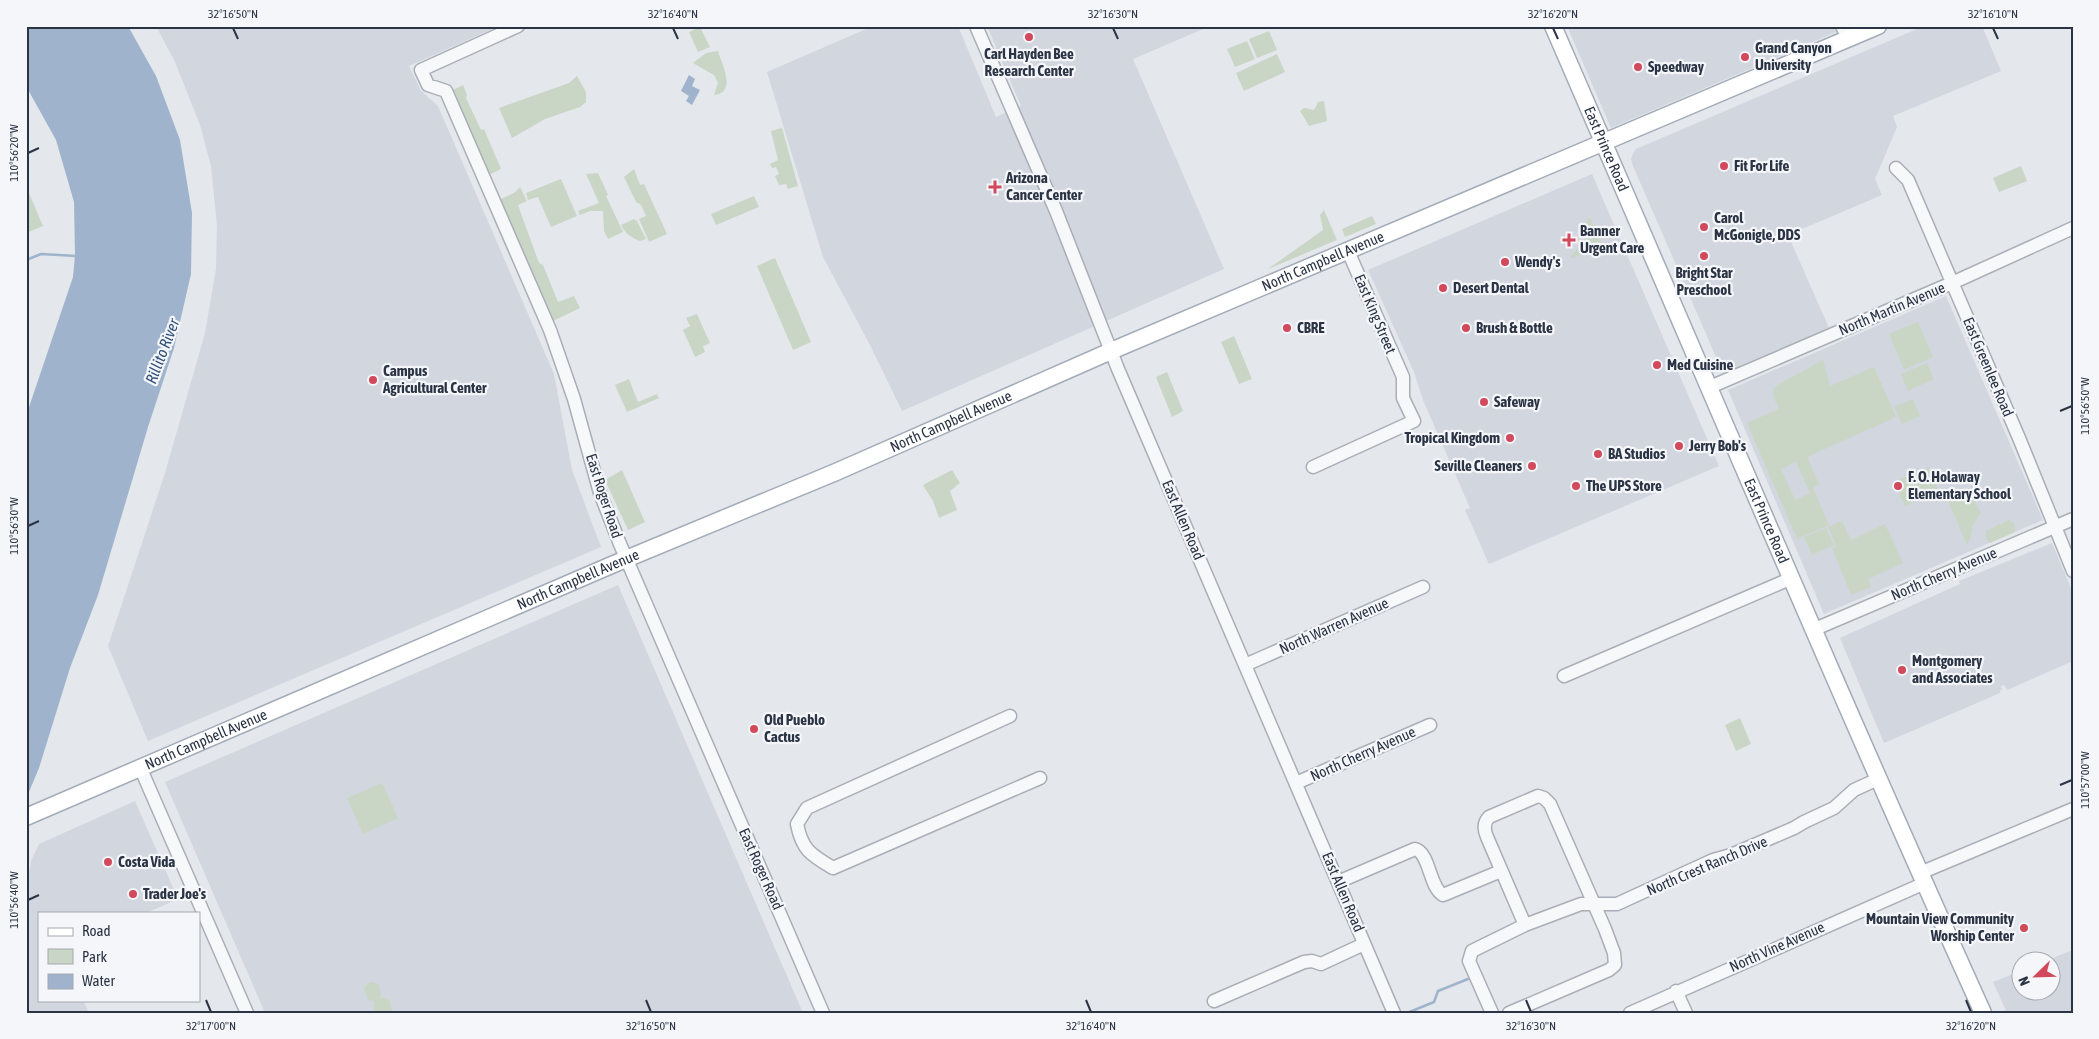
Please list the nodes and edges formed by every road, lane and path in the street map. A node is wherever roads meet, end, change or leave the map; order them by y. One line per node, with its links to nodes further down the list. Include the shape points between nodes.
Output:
1 (518, 26): 18 (street, East Roger Road, via 421,70 428,85 446,91 550,330 574,399 600,493)
2 (976, 26): 12 (street, East Allen Road, via 1056,211)
3 (1553, 26): 6 (main road, East Prince Road)
4 (1878, 26): 5 (main road, North Campbell Avenue)
5 (1845, 33): 6 (main road, North Campbell Avenue)
6 (1604, 143): 9 (main road, North Campbell Avenue); 14 (main road, East Prince Road)
7 (1896, 168): 10 (street, East Greenlee Road, via 1908,180)
8 (2073, 228): 10 (street, North Martin Avenue)
9 (1348, 251): 12 (main road, North Campbell Avenue); 15 (street, East King Street, via 1403,377 1403,398 1414,421)
10 (1952, 283): 14 (street, North Martin Avenue); 17 (street, East Greenlee Road)
11 (1086, 291): 13 (street, via 1085,306 1100,343 1099,349)
12 (1111, 350): 13 (main road, North Campbell Avenue); 23 (street, East Allen Road)
13 (1086, 362): 18 (main road, North Campbell Avenue, via 836,472)
14 (1710, 387): 20 (main road, East Prince Road)
15 (1313, 467)
16 (2073, 518): 17 (street, North Cherry Avenue)
17 (2054, 527): 19 (street, East Greenlee Road); 22 (street, North Cherry Avenue)
18 (626, 558): 27 (main road, North Campbell Avenue); 42 (street, East Roger Road)
19 (2073, 570)
20 (1792, 578): 22 (main road, East Prince Road); 24 (street)
21 (1423, 587): 23 (street, North Warren Avenue)
22 (1815, 629): 29 (main road, East Prince Road)
23 (1245, 665): 30 (street, East Allen Road)
24 (1564, 676)
25 (1010, 716): 28 (street, via 808,808 797,824 800,841 814,857 833,868)
26 (1430, 725): 30 (street, North Cherry Avenue)
27 (140, 767): 32 (main road, North Campbell Avenue); 41 (street)
28 (1040, 778)
29 (1878, 779): 34 (main road, East Prince Road); 36 (street, North Crest Ranch Drive, via 1854,790 1834,808 1794,828 1617,904)
30 (1296, 783): 35 (street, East Allen Road)
31 (2073, 809): 34 (street, North Vine Avenue)
32 (34, 814)
33 (1501, 871): 35 (street, via 1444,895 1437,889 1421,853 1414,849); 36 (street, via 1485,834 1485,821 1530,798 1544,798 1550,804); 37 (street)
34 (1922, 878): 39 (street, North Vine Avenue); 48 (main road, East Prince Road)
35 (1338, 882): 38 (street, East Allen Road)
36 (1595, 905): 37 (street, North Crest Ranch Drive, via 1581,904); 45 (street, via 1614,953 1615,964 1609,970)
37 (1525, 925): 44 (street, North Crest Ranch Drive, via 1478,947 1469,956)
38 (1364, 944): 40 (street, via 1321,964 1304,962); 43 (street, East Allen Road)
39 (1676, 991): 46 (street, North Vine Avenue); 47 (street)
40 (1214, 1002)
41 (247, 1013)
42 (824, 1013)
43 (1394, 1013)
44 (1492, 1013)
45 (1509, 1013)
46 (1630, 1013)
47 (1686, 1013)
48 (1983, 1013)

